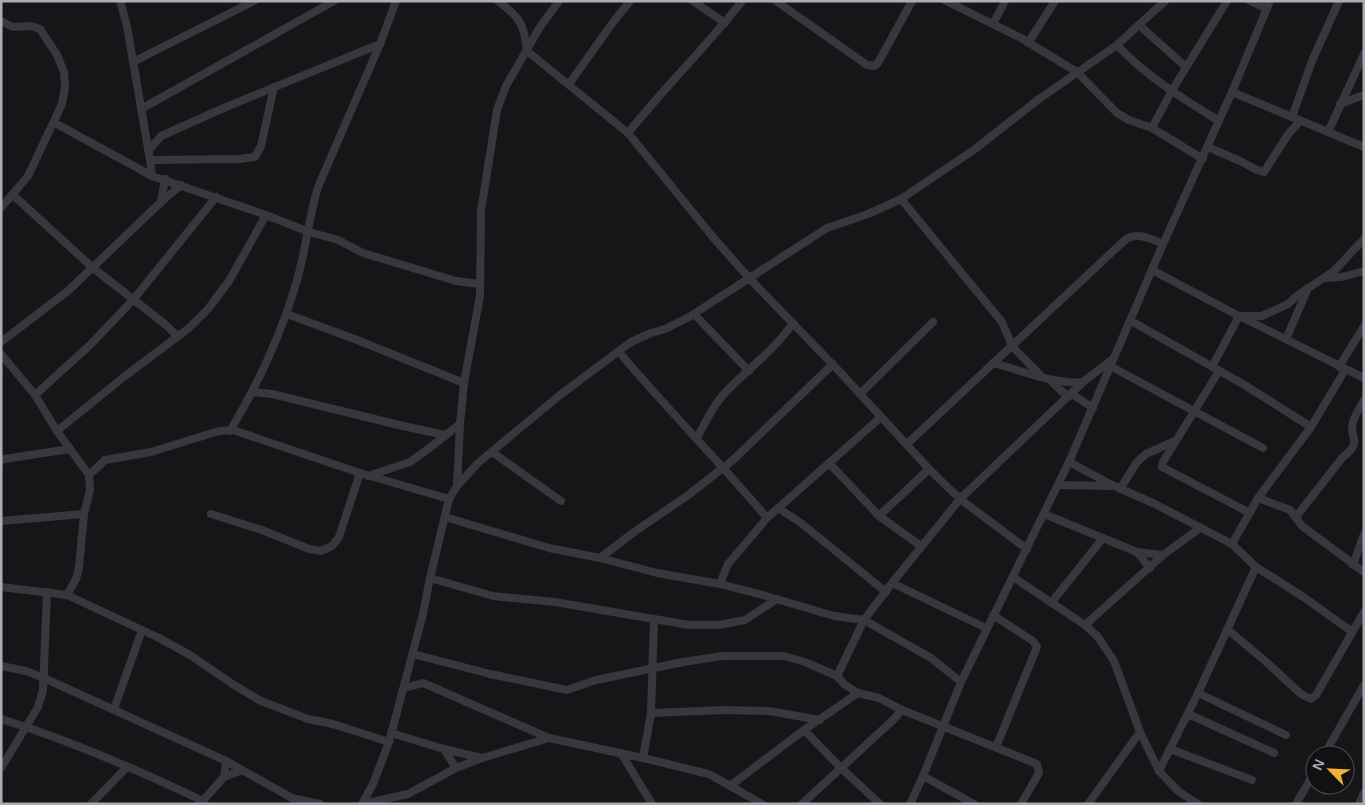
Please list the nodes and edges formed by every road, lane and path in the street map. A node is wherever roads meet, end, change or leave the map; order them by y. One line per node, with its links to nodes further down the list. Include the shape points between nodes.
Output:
1 (120, 1): 29 (street)
2 (254, 1): 29 (street)
3 (334, 1): 38 (street)
4 (396, 1): 25 (street)
5 (498, 1): 27 (street, via 513,12 524,29)
6 (559, 1): 27 (street)
7 (630, 1): 32 (street)
8 (693, 1): 21 (street)
9 (742, 1): 21 (street)
10 (776, 1): 11 (street, via 867,65 874,66)
11 (912, 1)
12 (946, 1): 22 (street)
13 (1005, 1): 22 (street)
14 (1055, 1): 24 (street)
15 (1165, 1): 23 (street)
16 (1226, 1): 30 (street)
17 (1250, 1): 19 (street)
18 (1339, 1): 39 (street)
19 (1269, 5): 35 (street)
20 (1, 21): 42 (street, via 40,29 57,55 64,72 65,87)
21 (725, 23): 46 (street)
22 (992, 24): 24 (street)
23 (1139, 25): 26 (street); 30 (street)
24 (1028, 43): 31 (street)
25 (380, 44): 33 (street); 62 (street, via 318,187)
26 (1117, 45): 31 (street); 34 (street, via 1134,64)
27 (527, 51): 32 (street); 70 (street, via 506,86 497,110 482,211)
28 (1364, 54): 37 (street)
29 (133, 62): 38 (street)
30 (1186, 68): 34 (street)
31 (1077, 72): 43 (street, via 1117,113); 58 (street, via 975,149)
32 (569, 84): 46 (street)
33 (274, 87): 47 (street); 52 (street, via 261,146 255,156)
34 (1171, 92): 40 (street); 43 (street)
35 (1232, 92): 39 (street); 40 (street)
36 (1364, 95): 37 (street)
37 (1340, 104): 45 (street)
38 (141, 109): 44 (street)
39 (1292, 118): 41 (street)
40 (1219, 121): 48 (street)
41 (1300, 121): 45 (street); 48 (street, via 1264,172)
42 (55, 123): 53 (street); 56 (street, via 28,176)
43 (1152, 128): 51 (street)
44 (145, 131): 47 (street); 50 (street)
45 (1328, 132): 49 (street)
46 (628, 133): 68 (street)
47 (160, 136): 50 (street)
48 (1208, 147): 51 (street)
49 (1364, 147)
50 (149, 150): 52 (street)
51 (1203, 159): 64 (street)
52 (150, 160): 53 (street)
53 (152, 176): 54 (street)
54 (166, 180): 55 (street); 59 (street)
55 (181, 185): 57 (street); 59 (street)
56 (13, 195): 60 (street); 65 (street)
57 (216, 197): 61 (street); 72 (street)
58 (901, 199): 68 (street, via 826,228); 83 (street, via 1002,322)
59 (161, 202): 65 (street)
60 (1, 208)
61 (266, 215): 62 (street); 80 (street, via 229,281 208,309)
62 (308, 232): 70 (street, via 338,240 363,253 456,281); 73 (street)
63 (1364, 239): 69 (street)
64 (1163, 244): 66 (street); 83 (street, via 1133,235 1126,239)
65 (93, 268): 72 (street); 82 (street)
66 (1152, 270): 75 (street); 76 (street)
67 (1364, 271): 69 (street)
68 (749, 278): 74 (street); 78 (street)
69 (1323, 278): 71 (street)
70 (480, 284): 97 (street)
71 (1308, 288): 75 (street, via 1271,313); 81 (street)
72 (133, 300): 80 (street); 100 (street)
73 (287, 314): 97 (street); 98 (street)
74 (694, 314): 84 (street, via 631,342); 92 (street)
75 (1239, 316): 81 (street); 90 (street)
76 (1131, 320): 86 (street); 90 (street)
77 (933, 322): 99 (street)
78 (793, 323): 88 (street); 92 (street, via 774,349)
79 (1364, 326): 91 (street)
80 (177, 336): 109 (street)
81 (1286, 339): 91 (street)
82 (1, 342)
83 (1012, 346): 87 (street); 93 (street)
84 (619, 352): 111 (street); 116 (street, via 560,395)
85 (1, 354): 100 (street)
86 (1114, 358): 89 (street); 96 (street)
87 (993, 363): 93 (street); 113 (street)
88 (833, 364): 99 (street); 120 (street)
89 (1110, 366): 103 (street); 104 (street)
90 (1216, 369): 104 (street); 107 (street)
91 (1342, 369): 94 (street); 107 (street)
92 (749, 371): 111 (street, via 723,395)
93 (1041, 376): 95 (street)
94 (1364, 378)
95 (1050, 380): 96 (street); 101 (street)
96 (1083, 382): 101 (street)
97 (464, 383): 106 (street)
98 (253, 392): 108 (street); 110 (street)
99 (860, 394): 105 (street)
100 (35, 395): 109 (street)
101 (1070, 396): 103 (street); 131 (street)
102 (1364, 400): 140 (street, via 1353,423 1355,444 1351,451)
103 (1093, 408): 118 (street)
104 (1195, 412): 112 (street); 114 (street)
105 (881, 417): 113 (street); 119 (street)
106 (460, 424): 110 (street); 127 (street)
107 (1311, 427): 129 (street)
108 (230, 430): 122 (street); 123 (street, via 150,452 105,460)
109 (56, 431): 115 (street)
110 (445, 435): 124 (street, via 410,462)
111 (697, 438): 120 (street)
112 (1177, 440): 128 (street, via 1146,454); 134 (street, via 1162,467)
113 (907, 444): 121 (street)
114 (1263, 448)
115 (70, 449): 117 (street); 123 (street)
116 (492, 452): 127 (street); 132 (street)
117 (1, 461)
118 (1069, 462): 125 (street); 126 (street)
119 (829, 463): 133 (street); 138 (street)
120 (724, 467): 141 (street); 151 (street)
121 (929, 469): 131 (street); 138 (street)
122 (360, 473): 124 (street); 136 (street, via 339,537 332,546 321,551)
123 (89, 475): 135 (street, via 90,490)
124 (368, 476): 130 (street)
125 (1059, 485): 126 (street); 137 (street)
126 (1112, 485): 128 (street)
127 (457, 486): 130 (street)
128 (1120, 488): 143 (street)
129 (1258, 498): 134 (street); 140 (street, via 1290,510)
130 (449, 499): 139 (street)
131 (960, 499): 147 (street); 148 (street)
132 (561, 501)
133 (778, 508): 141 (street); 162 (street)
134 (1250, 513): 146 (street)
135 (84, 514): 142 (street); 163 (street, via 79,568)
136 (211, 514)
137 (1044, 514): 145 (street); 148 (street)
138 (879, 516): 147 (street)
139 (445, 517): 151 (street, via 540,546); 157 (street)
140 (1296, 517): 152 (street, via 1302,526)
141 (767, 518): 159 (street, via 728,564)
142 (1, 521)
143 (1200, 528): 146 (street); 150 (street)
144 (1364, 534): 152 (street)
145 (1102, 538): 149 (street); 165 (street)
146 (1232, 544): 153 (street)
147 (921, 546): 158 (street)
148 (1027, 549): 156 (street)
149 (1137, 552): 150 (street); 154 (street)
150 (1164, 555): 154 (street)
151 (600, 558): 159 (street, via 657,573)
152 (1353, 564): 155 (street)
153 (1256, 567): 173 (street); 174 (street)
154 (1150, 568): 170 (street)
155 (1364, 572)
156 (1013, 577): 165 (street); 167 (street)
157 (430, 578): 168 (street, via 493,596 556,602); 175 (street)
158 (892, 583): 162 (street); 171 (street)
159 (720, 584): 164 (street)
160 (1, 587): 161 (street)
161 (47, 592): 163 (street); 180 (street)
162 (886, 592): 169 (street)
163 (67, 595): 172 (street)
164 (777, 599): 168 (street, via 745,620 720,625); 169 (street, via 834,616)
165 (1051, 603): 170 (street)
166 (1364, 612): 174 (street)
167 (993, 615): 171 (street); 204 (street, via 1037,647)
168 (654, 620): 177 (street)
169 (864, 620): 178 (street); 181 (street, via 931,658)
170 (1085, 625): 198 (street, via 1098,637 1114,661)
171 (986, 628): 181 (street)
172 (142, 630): 189 (street); 202 (street, via 190,655 261,701 308,719)
173 (1227, 630): 174 (street, via 1311,699); 187 (street)
174 (1352, 631)
175 (413, 654): 177 (street, via 465,669 567,690 596,680); 179 (street)
176 (1, 666): 180 (street)
177 (652, 669): 178 (street, via 723,656 784,656); 191 (street)
178 (837, 676): 183 (street)
179 (407, 677): 182 (street); 185 (street)
180 (44, 678): 189 (street); 195 (street, via 38,707)
181 (961, 682): 196 (street)
182 (423, 683): 185 (street); 201 (street)
183 (844, 684): 186 (street); 188 (street)
184 (1364, 685): 203 (street)
185 (404, 688): 199 (street)
186 (858, 693): 188 (street); 190 (street, via 879,698)
187 (1198, 693): 192 (street); 200 (street)
188 (844, 702): 194 (street)
189 (114, 709): 211 (street)
190 (902, 710): 196 (street); 213 (street)
191 (651, 713): 194 (street, via 769,711); 210 (street)
192 (1188, 714): 205 (street); 208 (street)
193 (1, 719): 195 (street)
194 (820, 720): 197 (street)
195 (26, 726): 212 (street); 214 (street)
196 (943, 726): 204 (street); 218 (street)
197 (804, 730): 213 (street); 221 (street)
198 (1140, 732): 217 (street); 237 (street)
199 (391, 733): 202 (street); 206 (street)
200 (1286, 735)
201 (549, 738): 207 (street); 209 (street)
202 (388, 742): 229 (street)
203 (1330, 745)
204 (996, 747): 236 (street, via 1037,764 1039,773)
205 (1170, 748): 217 (street); 220 (street)
206 (444, 749): 209 (street); 215 (street)
207 (621, 753): 210 (street); 230 (street)
208 (1274, 753)
209 (482, 758): 215 (street)
210 (643, 758): 221 (street, via 708,774)
211 (226, 761): 216 (street); 219 (street)
212 (127, 766): 225 (street); 227 (street)
213 (840, 767): 232 (street); 233 (street)
214 (1, 768)
215 (456, 768): 229 (street, via 408,794)
216 (242, 770): 219 (street); 224 (street)
217 (1160, 771): 226 (street)
218 (923, 776): 234 (street); 235 (street)
219 (224, 777): 225 (street)
220 (1252, 780)
221 (730, 786): 231 (street)
222 (1305, 788): 239 (street)
223 (1364, 793): 240 (street)
224 (288, 801): 228 (street)
225 (202, 802)
226 (1189, 802): 238 (street)
227 (92, 804)
228 (320, 804)
229 (362, 804)
230 (652, 804)
231 (762, 804)
232 (802, 804)
233 (880, 804)
234 (910, 804)
235 (974, 804)
236 (1022, 804)
237 (1088, 804)
238 (1198, 804)
239 (1296, 804)
240 (1359, 804)

